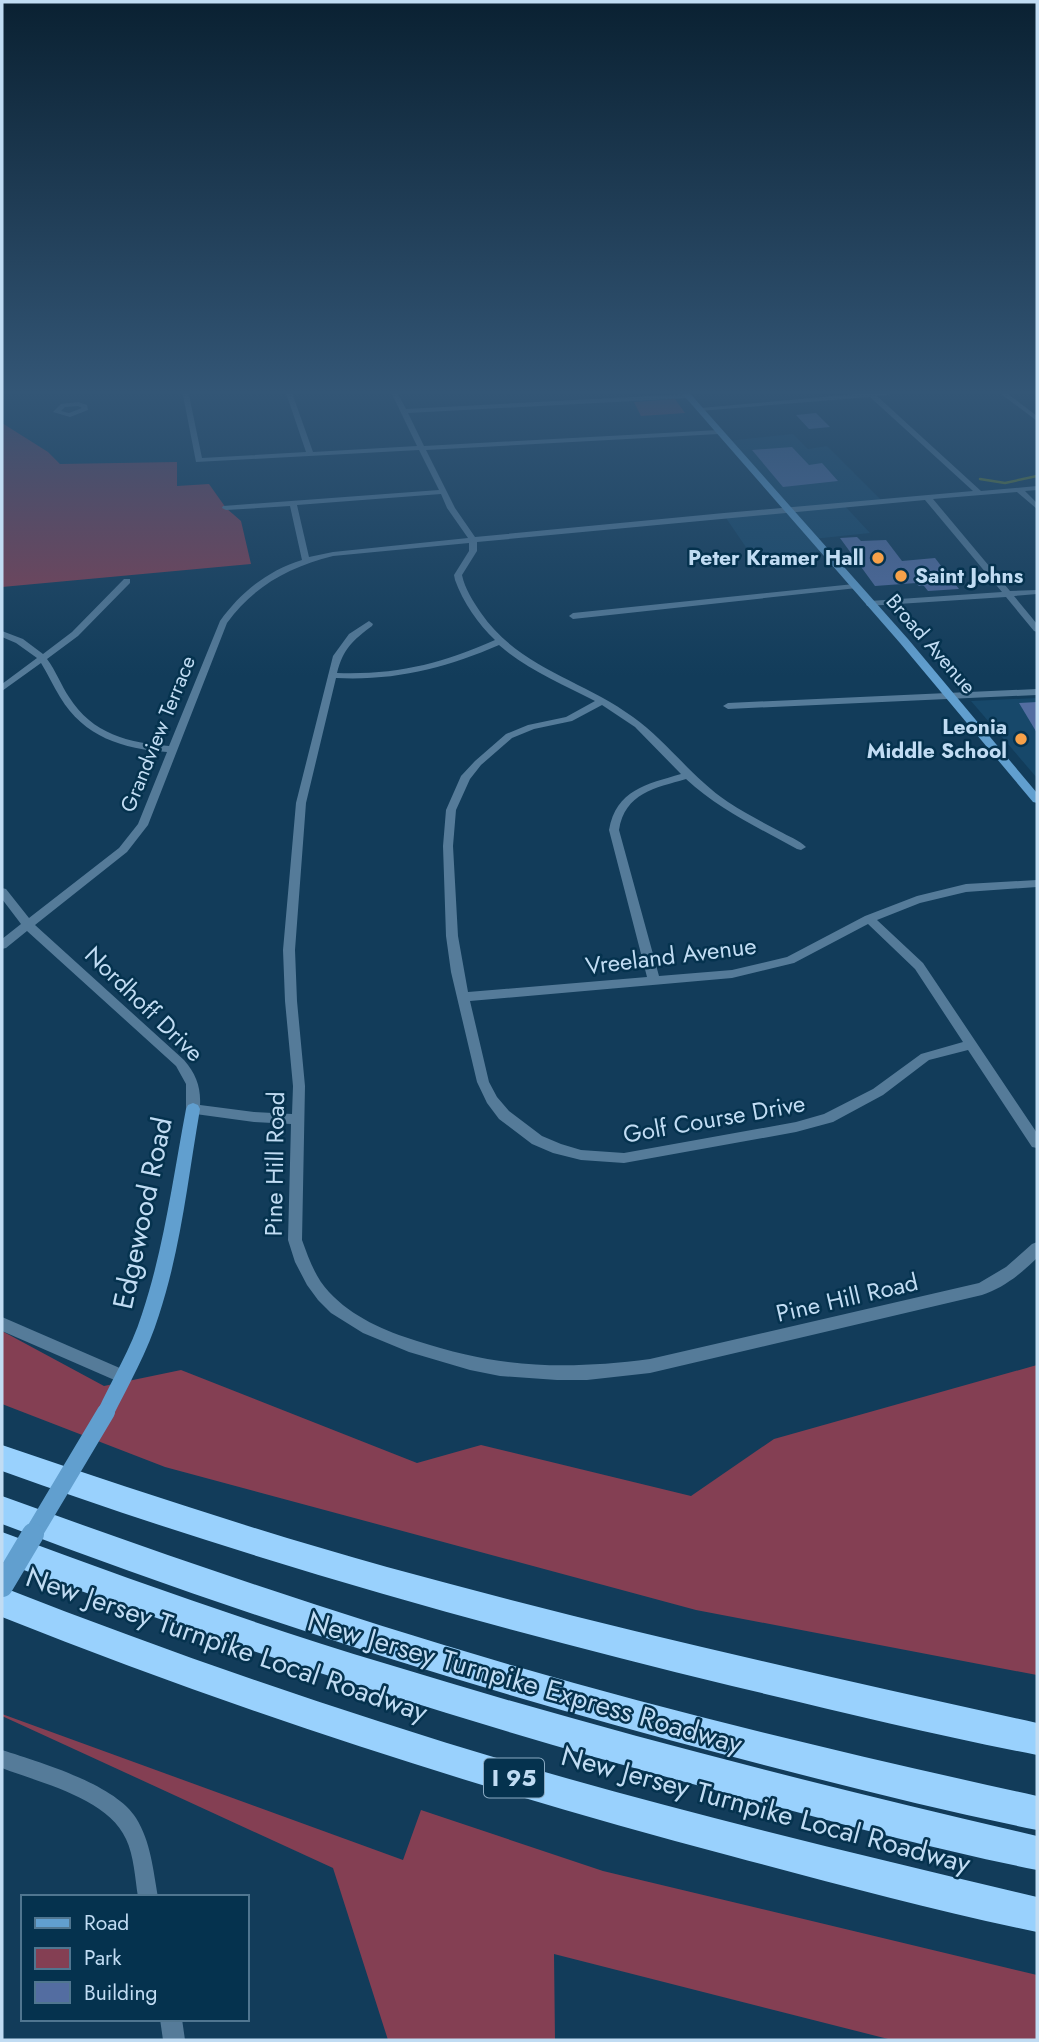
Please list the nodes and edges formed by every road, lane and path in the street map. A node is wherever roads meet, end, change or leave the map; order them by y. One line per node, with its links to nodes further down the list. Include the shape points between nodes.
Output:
1 (440, 485): 6 (street)
2 (766, 485): 12 (street, Broad Avenue)
3 (971, 485): 7 (street)
4 (1037, 488): 5 (street, Grandview Terrace)
5 (1019, 489): 7 (street, Grandview Terrace); 10 (street)
6 (443, 492): 9 (street); 13 (street)
7 (978, 492): 8 (street, Grandview Terrace)
8 (927, 497): 12 (street, Grandview Terrace); 18 (street)
9 (293, 503): 11 (street); 14 (street)
10 (1037, 507)
11 (226, 508)
12 (787, 509): 13 (street, Grandview Terrace); 16 (street, Broad Avenue)
13 (473, 540): 14 (street, Grandview Terrace); 24 (street, via 473,551 458,575 459,584)
14 (306, 560): 32 (street, Grandview Terrace, via 268,577 233,608)
15 (127, 581): 25 (street, via 86,625)
16 (854, 586): 19 (street, Broad Avenue); 20 (street)
17 (1037, 592): 18 (street)
18 (1008, 593): 19 (street); 22 (street)
19 (870, 604): 29 (street, Broad Avenue)
20 (573, 617)
21 (369, 624): 26 (street, Pine Hill Road, via 343,645)
22 (1037, 629)
23 (2, 634): 25 (street)
24 (498, 642): 26 (street, via 410,674); 30 (street, via 540,671)
25 (43, 657): 27 (street); 32 (street, via 74,710 96,731 121,742)
26 (332, 675): 45 (street, Pine Hill Road, via 301,803 289,950)
27 (2, 688)
28 (1037, 692): 29 (street)
29 (950, 695): 31 (street); 34 (street, Broad Avenue)
30 (603, 701): 33 (street, via 644,730); 42 (street, Golf Course Drive, via 569,719 509,736 478,763 457,793 448,846 452,936)
31 (728, 706)
32 (173, 749): 39 (street, Grandview Terrace, via 134,838)
33 (688, 775): 35 (street, via 722,803); 41 (street, via 630,797 614,821)
34 (1037, 800)
35 (801, 848)
36 (1037, 883): 38 (street, Vreeland Avenue, via 939,894)
37 (2, 892): 39 (street, Nordhoff Drive)
38 (869, 919): 41 (street, Vreeland Avenue, via 811,950 762,968); 43 (street, via 919,966)
39 (28, 925): 40 (street, Grandview Terrace); 44 (street, Nordhoff Drive, via 180,1063 194,1088)
40 (2, 945)
41 (654, 981): 42 (street, Vreeland Avenue)
42 (463, 997): 43 (street, Golf Course Drive, via 483,1082 504,1115 547,1144 605,1158 770,1132 828,1118 878,1092 925,1057)
43 (972, 1044): 46 (street)
44 (193, 1109): 45 (street); 49 (street, Edgewood Road, via 165,1264 150,1316)
45 (298, 1119): 47 (street, Pine Hill Road, via 295,1240 301,1262 326,1300 369,1331 445,1358 509,1372 604,1373 650,1366 949,1298 1003,1278)
46 (1037, 1143)
47 (1037, 1248)
48 (2, 1324): 49 (street)
49 (124, 1377): 53 (street, Edgewood Road, bridge)
50 (2, 1458): 55 (highway, via 204,1528 432,1596 742,1674)
51 (2, 1510): 57 (highway, New Jersey Turnpike Express Roadway, via 205,1584 465,1668 760,1748)
52 (2, 1547): 58 (highway, New Jersey Turnpike Express Roadway / I 95, via 242,1634 498,1715 777,1791)
53 (2, 1586)
54 (2, 1602): 60 (highway, New Jersey Turnpike Local Roadway / I 95, via 206,1678 491,1771 772,1850)
55 (1037, 1739)
56 (2, 1759): 59 (street, via 98,1798 122,1814 135,1839)
57 (1037, 1813)
58 (1037, 1853)
59 (148, 1895)
60 (1037, 1915)
61 (171, 2021): 62 (street)
62 (174, 2040)

